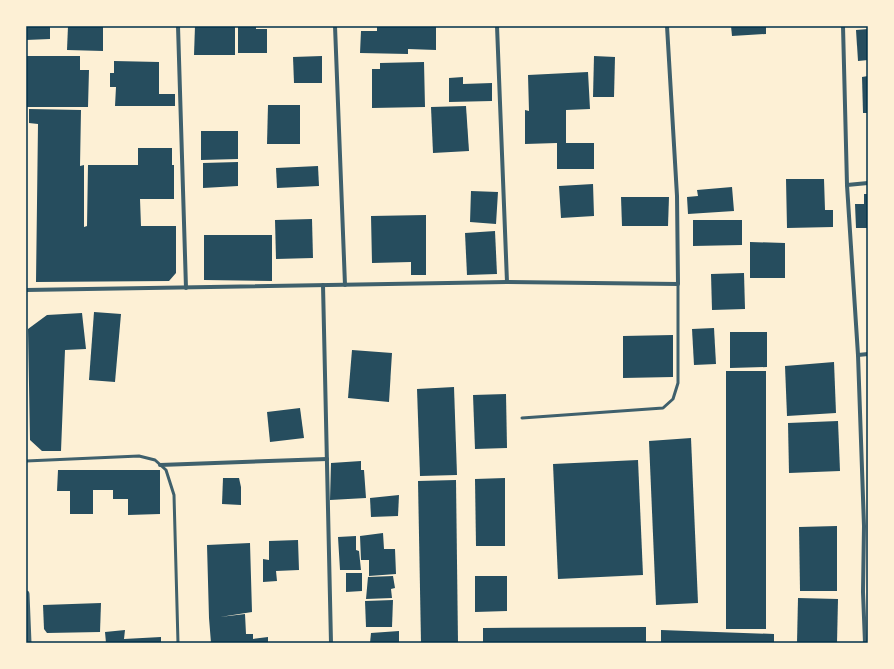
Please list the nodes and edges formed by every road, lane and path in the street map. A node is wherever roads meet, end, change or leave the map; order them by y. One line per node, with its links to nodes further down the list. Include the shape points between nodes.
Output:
1 (178, 26): 12 (street)
2 (335, 26): 9 (street)
3 (497, 26): 8 (street)
4 (666, 26): 10 (street, via 677,196)
5 (843, 26): 7 (street)
6 (868, 183): 7 (street)
7 (847, 185): 15 (street)
8 (507, 282): 9 (street); 10 (street)
9 (345, 284): 11 (street)
10 (678, 284): 16 (lane, via 678,383 673,399 663,408)
11 (324, 285): 12 (street); 17 (street)
12 (186, 288): 13 (street)
13 (26, 290)
14 (868, 354): 15 (street)
15 (858, 355): 20 (street)
16 (522, 418)
17 (327, 459): 19 (street); 24 (street)
18 (26, 461): 19 (lane, via 139,456 155,460)
19 (160, 465): 23 (lane, via 166,470 174,495)
20 (866, 526): 25 (street, via 863,592)
21 (26, 594): 22 (street)
22 (28, 643)
23 (178, 643)
24 (331, 643)
25 (865, 643)

